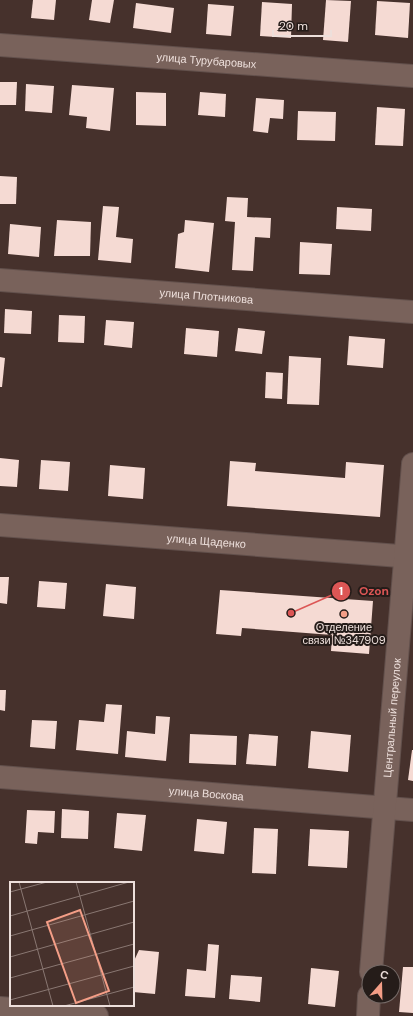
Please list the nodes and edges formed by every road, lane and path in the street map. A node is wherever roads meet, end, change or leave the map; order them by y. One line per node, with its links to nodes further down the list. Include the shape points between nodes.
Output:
1 (0, 45): 2 (street, улица Турубаровых)
2 (413, 76)
3 (0, 280): 4 (street, улица Плотникова)
4 (413, 312)
5 (413, 464): 7 (street, Центральный переулок)
6 (0, 525): 7 (street, улица Щаденко)
7 (409, 557): 9 (street, Центральный переулок)
8 (0, 777): 9 (street, улица Воскова)
9 (385, 808): 10 (street, улица Воскова); 11 (street, Центральный переулок)
10 (413, 810)
11 (372, 964)
12 (369, 1004): 15 (street)
13 (0, 1008): 14 (street)
14 (97, 1016)
15 (368, 1016)

